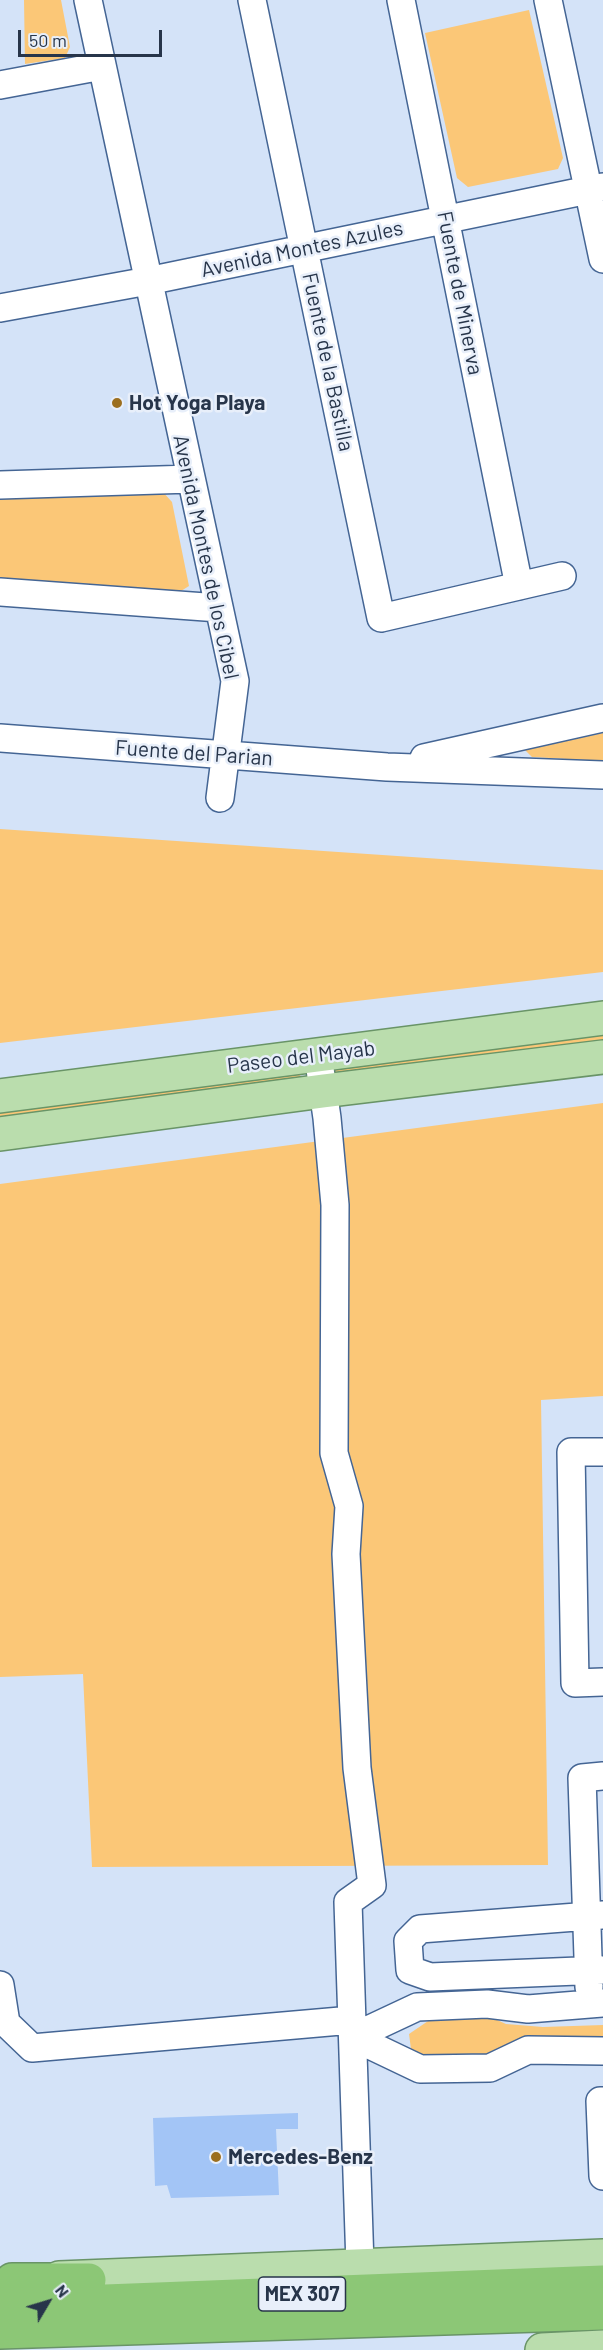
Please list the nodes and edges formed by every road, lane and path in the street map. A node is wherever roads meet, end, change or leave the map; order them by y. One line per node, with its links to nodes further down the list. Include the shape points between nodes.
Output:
1 (88, 0): 5 (street, Avenida Montes de los Cibel)
2 (252, 0): 9 (street, Fuente de la Bastilla)
3 (401, 0): 8 (street, Fuente de Minerva)
4 (548, 0): 7 (street)
5 (102, 66): 6 (street); 11 (street, Avenida Montes de los Cibel)
6 (0, 85)
7 (596, 188): 8 (street, Avenida Montes Azules); 10 (street)
8 (445, 220): 9 (street, Avenida Montes Azules); 16 (street, Fuente de Minerva)
9 (304, 249): 11 (street, Avenida Montes Azules); 16 (street, Fuente de la Bastilla, via 381,618)
10 (603, 260)
11 (148, 281): 12 (street, Avenida Montes Azules); 13 (street, Avenida Montes de los Cibel)
12 (0, 308)
13 (191, 479): 14 (street); 18 (street, Avenida Montes de los Cibel)
14 (0, 485)
15 (562, 576): 16 (street)
16 (519, 586)
17 (0, 592): 18 (street)
18 (219, 608): 21 (street, Avenida Montes de los Cibel, via 235,681)
19 (603, 718): 22 (street, Fuente del Parian)
20 (0, 738): 21 (street, Fuente del Parian)
21 (225, 755): 22 (street, Fuente del Parian); 24 (street, Avenida Montes de los Cibel)
22 (387, 766): 23 (street, Fuente del Parian)
23 (603, 775)
24 (220, 798)
25 (603, 1018): 26 (main road, Paseo del Mayab)
26 (318, 1055): 28 (street); 29 (main road, Paseo del Mayab)
27 (603, 1058): 28 (main road, Paseo del Mayab)
28 (324, 1091): 30 (main road, Paseo del Mayab); 38 (street, via 335,1205 333,1453 350,1506 346,1554 357,1768 372,1885 348,1902)
29 (0, 1096)
30 (0, 1134)
31 (603, 1452): 32 (street, via 571,1452 575,1683)
32 (603, 1682)
33 (603, 1776): 34 (street, via 582,1778)
34 (595, 1915): 35 (street); 35 (street, via 420,1929 408,1941 410,1970 430,1977)
35 (596, 1971): 37 (street)
36 (0, 1985): 38 (street, via 6,2023 32,2048)
37 (596, 2003): 38 (street, via 528,2009 487,2004 417,2007)
38 (352, 2028): 39 (street, via 420,2069 490,2068 528,2050); 43 (street)
39 (603, 2051)
40 (603, 2101): 41 (street)
41 (603, 2176)
42 (603, 2256): 43 (main road)
43 (360, 2265): 46 (main road)
44 (603, 2282): 45 (highway, MEX 307)
45 (504, 2286): 46 (highway, MEX 307); 46 (highway, via 433,2277 198,2280)
46 (4, 2288)
47 (603, 2313): 48 (highway, MEX 307)
48 (534, 2315): 49 (highway, MEX 307); 51 (highway, via 432,2331)
49 (0, 2332)
50 (603, 2347): 52 (main road)
51 (54, 2350)
52 (542, 2350)

